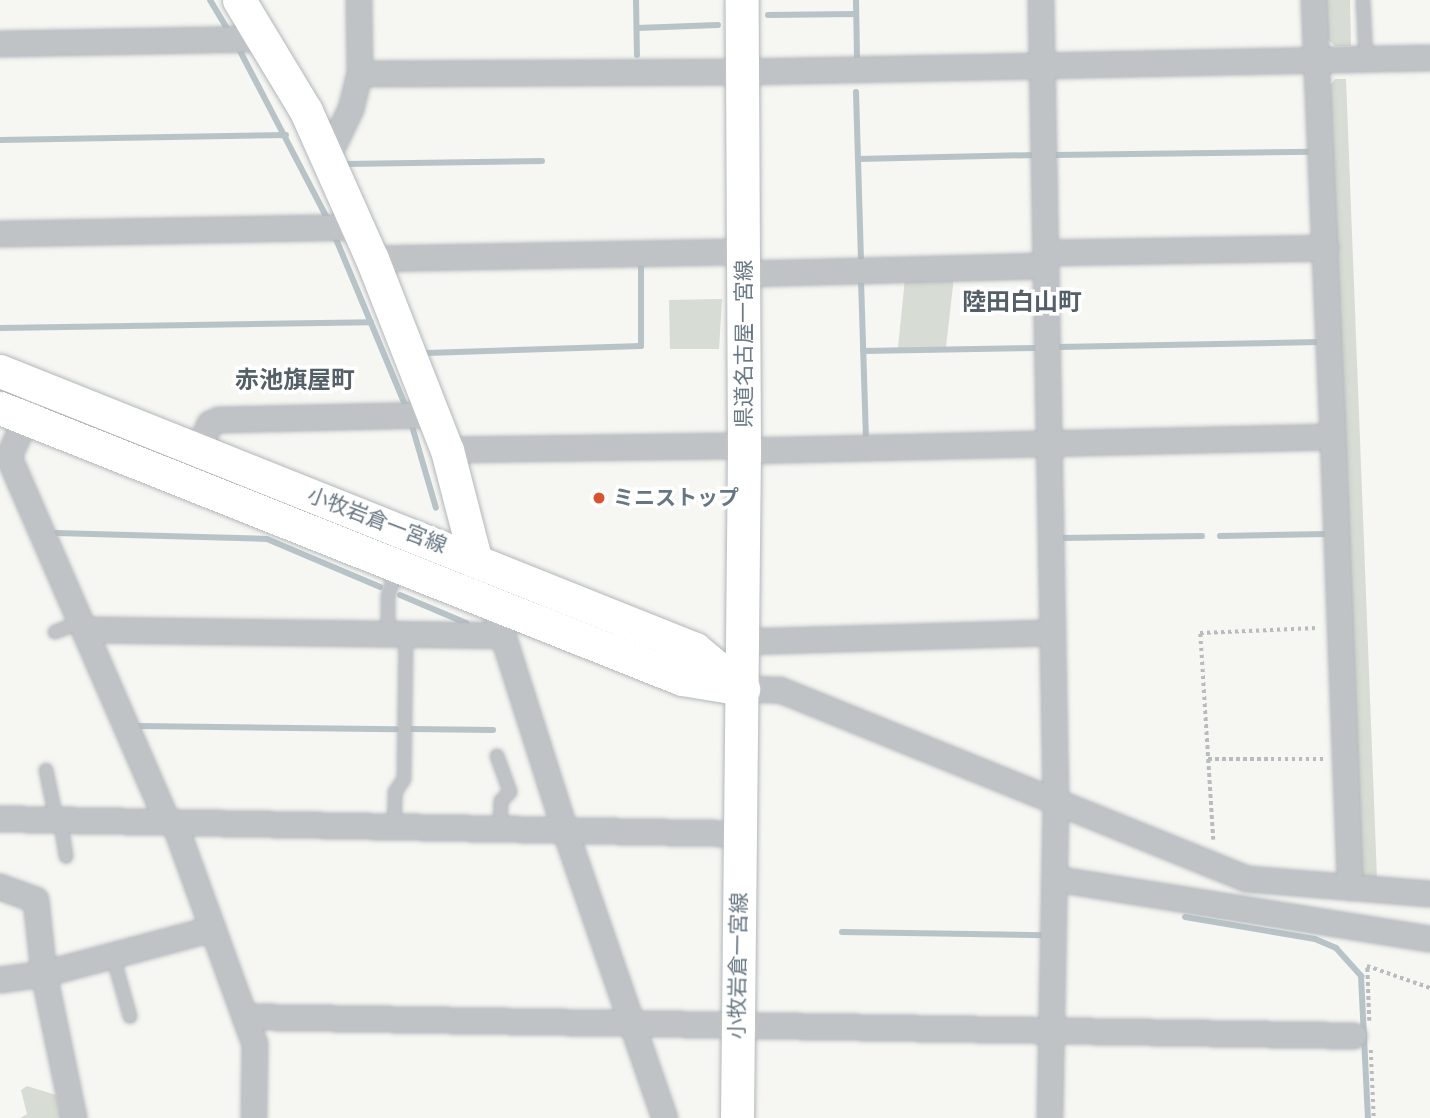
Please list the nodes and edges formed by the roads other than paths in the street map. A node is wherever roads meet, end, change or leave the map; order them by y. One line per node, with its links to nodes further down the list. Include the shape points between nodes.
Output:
1 (239, 0): 7 (main road)
2 (359, 0): 14 (street)
3 (742, 0): 13 (main road, 県道名古屋一宮線)
4 (1041, 0): 12 (street)
5 (1314, 0): 11 (street)
6 (1363, 0): 10 (lane)
7 (262, 39): 8 (street); 15 (main road)
8 (0, 44)
9 (1430, 58): 10 (street)
10 (1366, 60): 11 (street)
11 (1318, 61): 12 (street); 18 (street)
12 (1042, 66): 13 (street); 20 (street)
13 (743, 72): 14 (street); 21 (main road, 県道名古屋一宮線)
14 (360, 74): 15 (street, via 351,109)
15 (328, 157): 16 (main road)
16 (358, 227): 17 (street); 19 (main road)
17 (0, 234)
18 (1326, 248): 20 (street); 26 (street)
19 (372, 259): 21 (street); 25 (main road)
20 (1046, 259): 21 (street); 27 (street)
21 (743, 263): 28 (main road, 県道名古屋一宮線)
22 (0, 372): 23 (main road, 小牧岩倉一宮線)
23 (40, 387): 24 (street); 29 (main road, 小牧岩倉一宮線)
24 (13, 414): 31 (street); 33 (main road, 小牧岩倉一宮線)
25 (435, 415): 29 (street, via 219,420 210,424); 30 (main road)
26 (1333, 438): 27 (street); 55 (street)
27 (1050, 444): 28 (street); 38 (street)
28 (744, 448): 30 (street); 40 (main road, 県道名古屋一宮線)
29 (198, 449): 32 (main road, 小牧岩倉一宮線)
30 (447, 450): 32 (main road)
31 (5, 459): 35 (street)
32 (475, 558): 41 (main road, 小牧岩倉一宮線, via 695,649)
33 (399, 566): 34 (main road, 小牧岩倉一宮線); 37 (lane, via 388,596)
34 (493, 604): 39 (street); 41 (main road, 小牧岩倉一宮線, via 682,679)
35 (86, 626): 36 (lane); 37 (street); 47 (street)
36 (55, 632)
37 (397, 634): 39 (street); 48 (lane, via 404,779 395,792)
38 (1053, 634): 40 (street); 44 (street)
39 (503, 636): 50 (street)
40 (743, 642): 41 (main road, 県道名古屋一宮線)
41 (743, 689): 44 (street, via 780,690); 51 (main road, 小牧岩倉一宮線)
42 (497, 756): 49 (lane, via 510,792 501,801)
43 (46, 770): 45 (lane)
44 (1056, 802): 53 (street); 55 (street, via 1247,879)
45 (58, 818): 46 (street); 47 (street); 52 (lane)
46 (0, 819)
47 (171, 822): 48 (street); 57 (street)
48 (394, 828): 49 (street)
49 (500, 830): 50 (street)
50 (565, 830): 51 (street); 64 (street)
51 (740, 834): 65 (main road, 小牧岩倉一宮線)
52 (66, 858)
53 (1055, 879): 58 (street); 66 (street)
54 (0, 887): 60 (street, via 36,900)
55 (1350, 888): 56 (street)
56 (1430, 894)
57 (213, 929): 59 (street); 63 (street)
58 (1430, 939)
59 (111, 953): 60 (street); 62 (lane)
60 (44, 974): 61 (street); 68 (street)
61 (0, 980)
62 (130, 1016)
63 (246, 1017): 64 (street); 69 (street, via 255,1044)
64 (632, 1023): 65 (street); 70 (street)
65 (737, 1025): 66 (street); 71 (main road, 小牧岩倉一宮線)
66 (1052, 1031): 67 (street); 72 (street)
67 (1364, 1032)
68 (74, 1118)
69 (254, 1118)
70 (665, 1118)
71 (737, 1118)
72 (1050, 1118)

